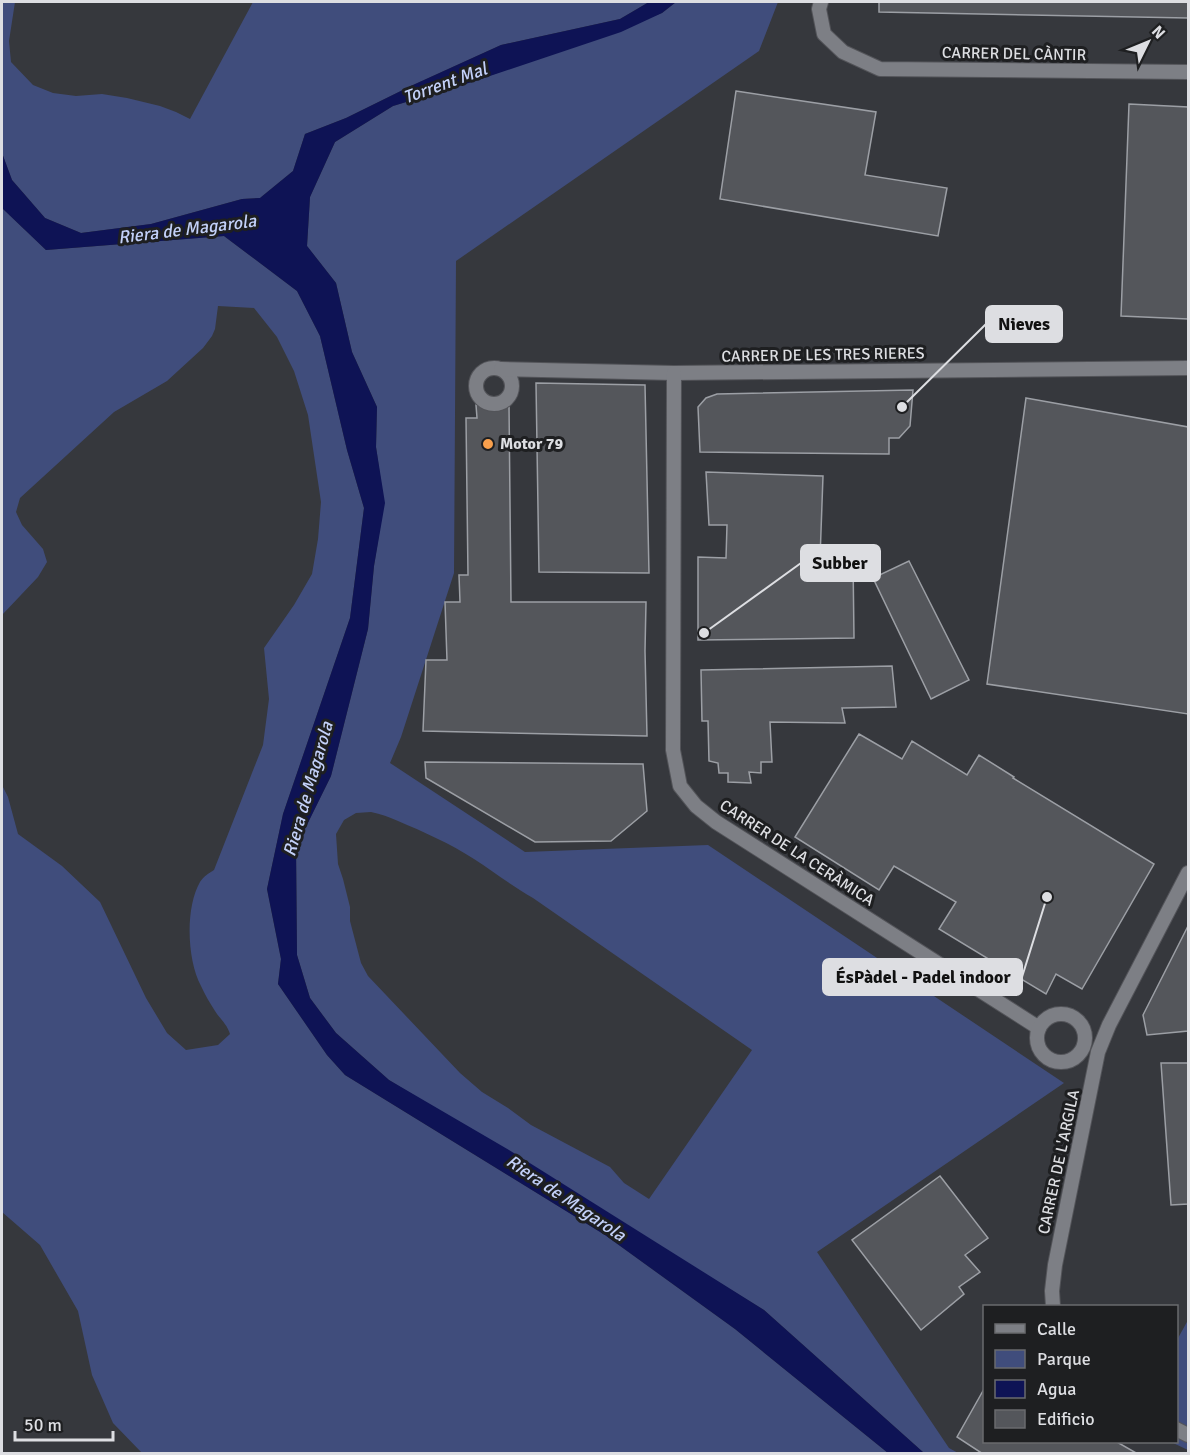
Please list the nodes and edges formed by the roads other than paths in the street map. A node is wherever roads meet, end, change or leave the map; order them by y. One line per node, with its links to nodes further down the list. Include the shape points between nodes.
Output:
1 (821, 2): 2 (street, CARRER DEL CÀNTIR, via 824,34 843,52 880,69)
2 (1188, 72)
3 (1188, 368): 6 (street, CARRER DE LES TRES RIERES)
4 (501, 369): 5 (street, CARRER DE LES TRES RIERES); 7 (street, via 509,376); 7 (street, CARRER DE LES TRES RIERES, via 489,368 479,375 477,393 485,402 497,404 508,398)
5 (529, 370): 6 (street, CARRER DE LES TRES RIERES); 7 (street, CARRER DE LES TRES RIERES)
6 (675, 373): 9 (street, CARRER DE LA CERÀMICA, via 673,750 681,786 696,806 716,822)
7 (512, 387)
8 (1188, 873): 10 (street, CARRER DE L'ARGILA, via 1098,1052 1055,1265)
9 (1040, 1028)
10 (1053, 1305)

